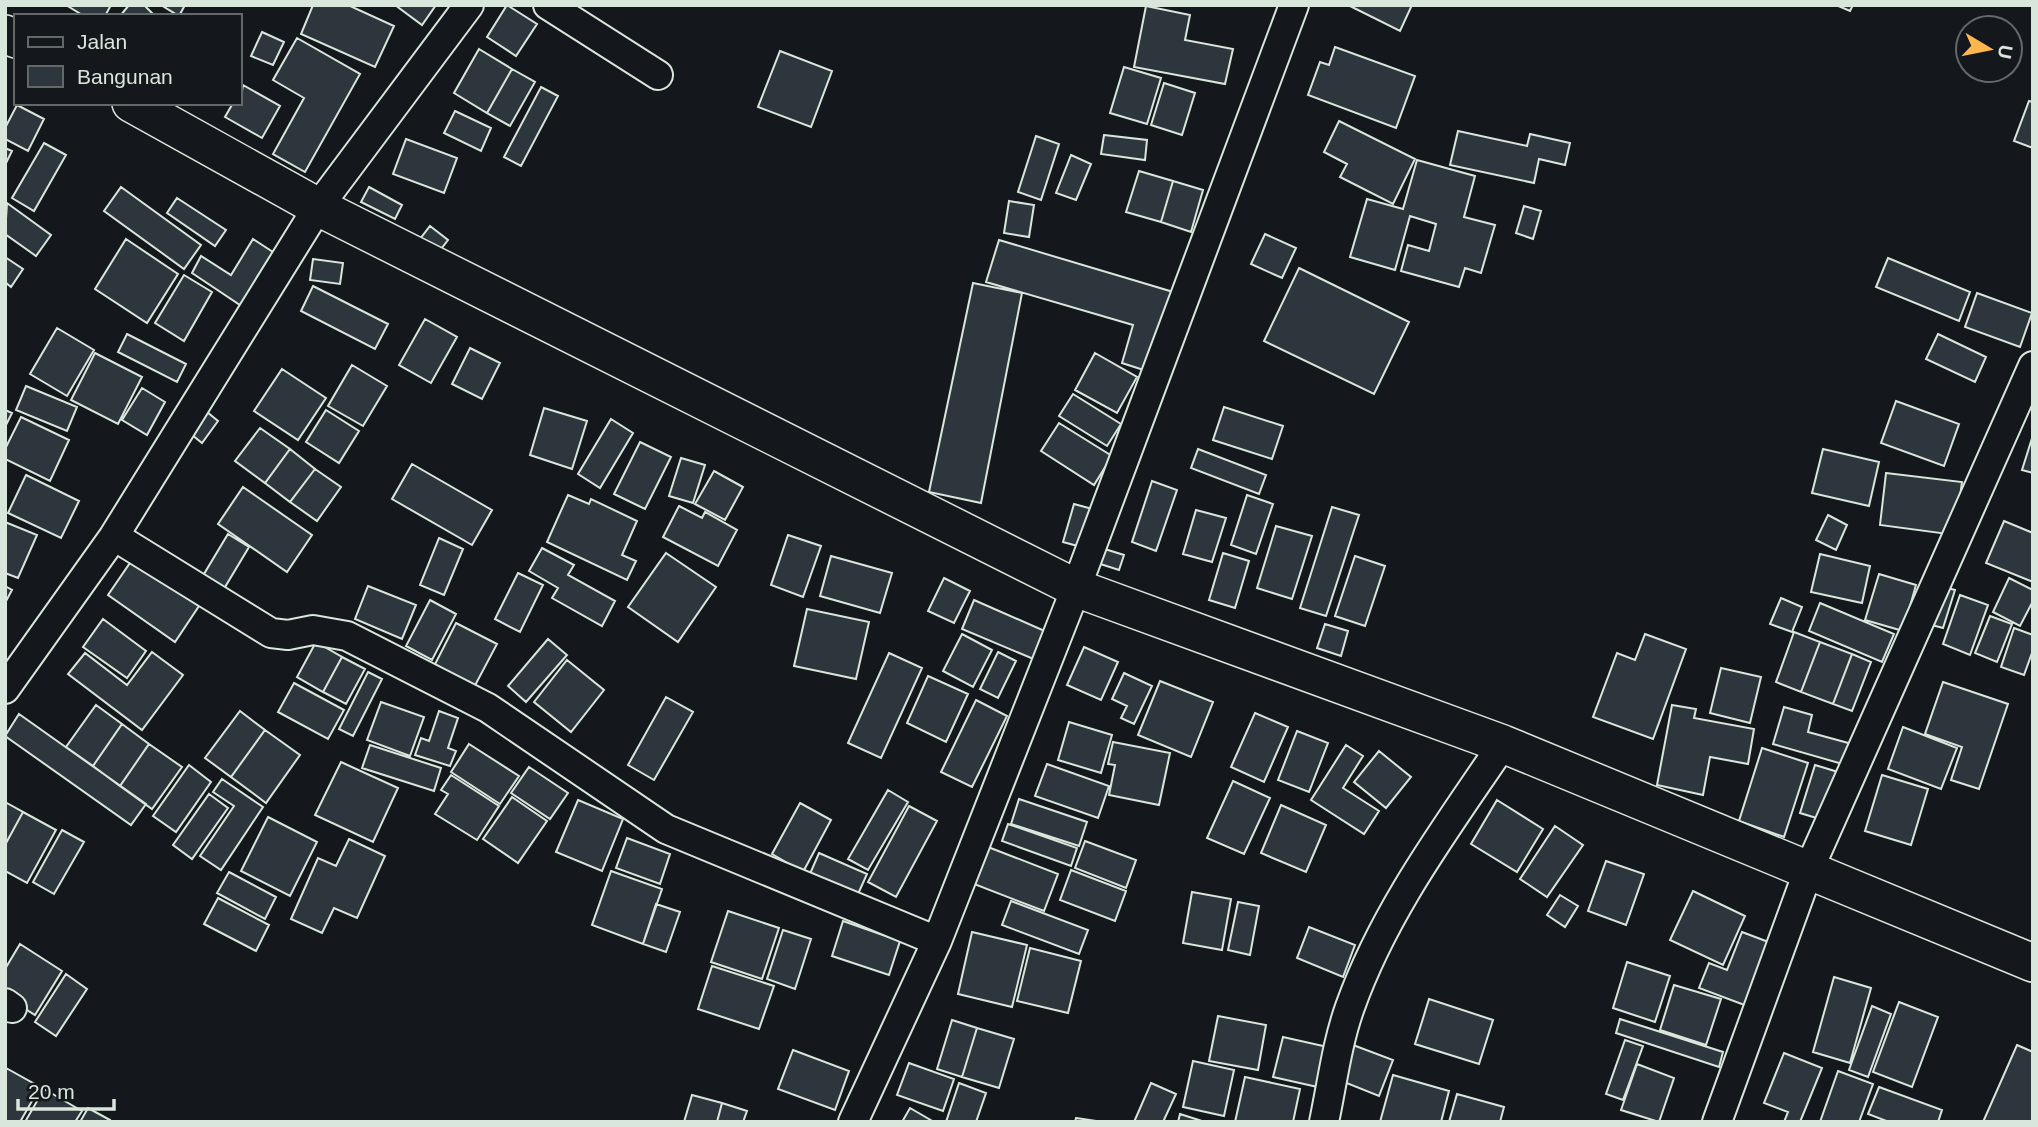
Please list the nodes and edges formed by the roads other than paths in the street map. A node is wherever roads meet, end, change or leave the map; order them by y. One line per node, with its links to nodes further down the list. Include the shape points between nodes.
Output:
1 (469, 5): 6 (street)
2 (548, 5): 4 (street)
3 (1294, 5): 9 (street)
4 (658, 75)
5 (135, 105): 6 (street)
6 (318, 207): 8 (street); 9 (street)
7 (2033, 366): 12 (street)
8 (114, 536): 10 (street); 13 (street, via 271,633 313,630 347,636 488,708 666,828)
9 (1076, 588): 11 (street); 13 (street)
10 (5, 689)
11 (1503, 744): 12 (street); 16 (street, via 1428,855 1370,955 1349,1010)
12 (1809, 870): 14 (street); 17 (street)
13 (937, 941): 15 (street)
14 (2033, 963)
15 (853, 1122)
16 (1324, 1122)
17 (1717, 1122)

